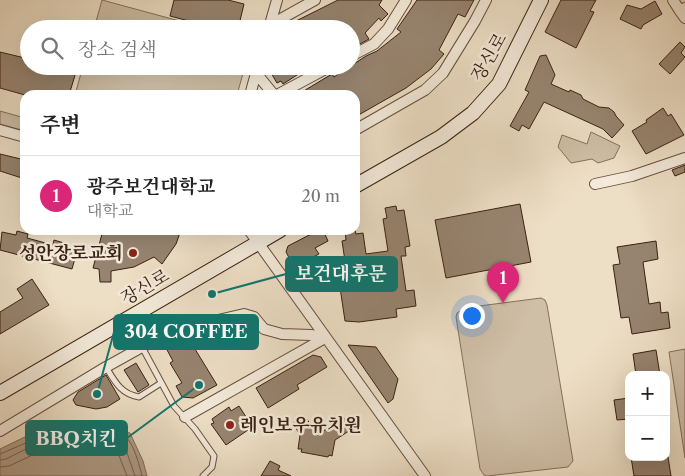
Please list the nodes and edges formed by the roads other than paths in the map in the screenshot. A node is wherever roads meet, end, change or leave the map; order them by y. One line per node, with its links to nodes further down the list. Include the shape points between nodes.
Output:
1 (276, 0): 8 (street)
2 (315, 0): 9 (street)
3 (406, 0): 10 (street, via 388,29 374,44)
4 (486, 0): 17 (street, via 443,73 425,90)
5 (541, 0): 21 (main road, 장신로, via 499,84 472,113 441,137)
6 (673, 0): 7 (street)
7 (683, 12)
8 (272, 20)
9 (282, 20)
10 (360, 51)
11 (256, 75): 14 (street)
12 (261, 75): 15 (street)
13 (314, 75): 16 (street)
14 (251, 90)
15 (271, 90)
16 (285, 90)
17 (360, 127)
18 (0, 130): 19 (street)
19 (20, 136)
20 (685, 158): 22 (street, via 632,176)
21 (360, 183)
22 (595, 184)
23 (252, 235): 25 (street)
24 (272, 235): 25 (main road, 장신로)
25 (258, 244): 26 (street); 30 (main road, 장신로)
26 (325, 338): 27 (street, via 264,329 254,317 244,314 169,333); 31 (street); 34 (street)
27 (142, 347): 28 (street); 29 (lane)
28 (106, 367): 29 (lane, via 117,386 128,396 139,397); 32 (street)
29 (161, 383): 31 (lane, via 174,406)
30 (0, 393)
31 (185, 417): 33 (lane, via 214,456 212,467)
32 (0, 431)
33 (204, 476)
34 (425, 476)

